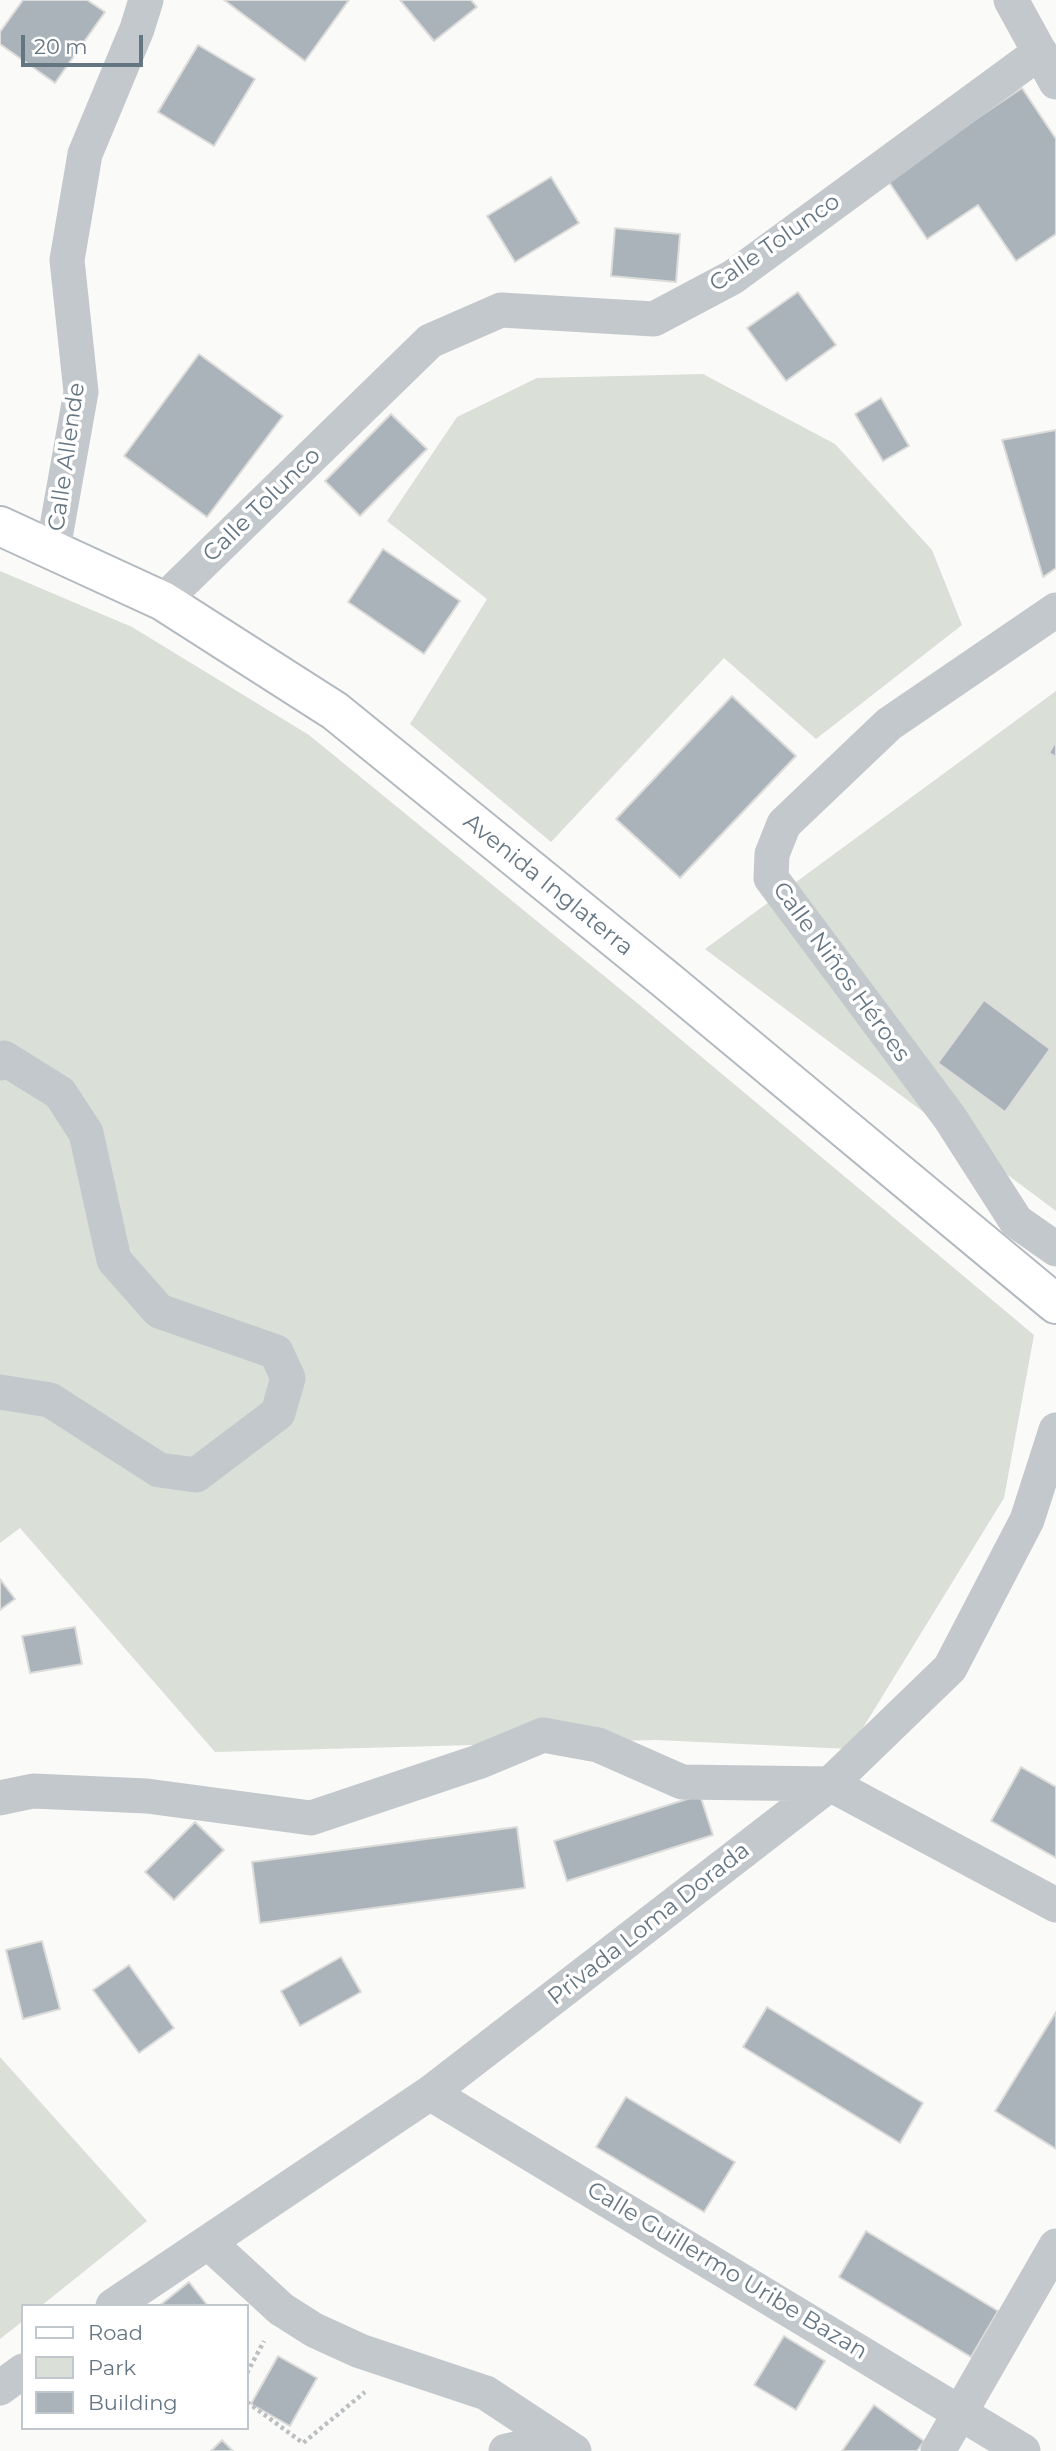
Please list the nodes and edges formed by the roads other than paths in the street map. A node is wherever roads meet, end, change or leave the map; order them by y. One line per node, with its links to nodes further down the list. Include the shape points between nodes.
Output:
1 (146, 0): 5 (street, Calle Allende, via 82,167 67,260 81,393)
2 (1012, 0): 3 (street)
3 (1048, 67): 6 (street, Calle Tolunco, via 733,277 654,319 501,310 430,341)
4 (0, 526): 5 (main road, Avenida Inglaterra)
5 (54, 549): 6 (main road, Avenida Inglaterra)
6 (163, 601): 10 (main road, Avenida Inglaterra, via 335,711)
7 (1056, 610): 9 (street, Calle Niños Héroes, via 889,724 784,824 772,854 771,878 950,1118 1016,1221)
8 (2, 1057): 11 (street, via 60,1093 86,1133 114,1260 159,1311 276,1352 288,1378 278,1413 196,1475 159,1470 50,1400)
9 (1056, 1249)
10 (1056, 1304)
11 (0, 1392)
12 (1056, 1430): 13 (street, Privada Loma Dorada, via 1027,1520 950,1668)
13 (830, 1784): 14 (street, via 682,1782 598,1745 542,1735 478,1762 311,1818 148,1796 33,1791); 15 (street); 16 (street, Privada Loma Dorada)
14 (0, 1798)
15 (1056, 1905)
16 (430, 2093): 17 (street, Privada Loma Dorada); 22 (street, Calle Guillermo Uribe Bazan)
17 (208, 2242): 19 (street, Privada Loma Dorada); 25 (street, via 281,2309 314,2330 398,2365 486,2393)
18 (1056, 2246): 22 (street)
19 (116, 2304)
20 (21, 2372): 21 (street)
21 (0, 2388)
22 (961, 2411): 26 (street); 27 (street, Calle Guillermo Uribe Bazan)
23 (506, 2451): 24 (street, via 529,2446)
24 (561, 2451)
25 (574, 2451)
26 (939, 2451)
27 (1023, 2451)

